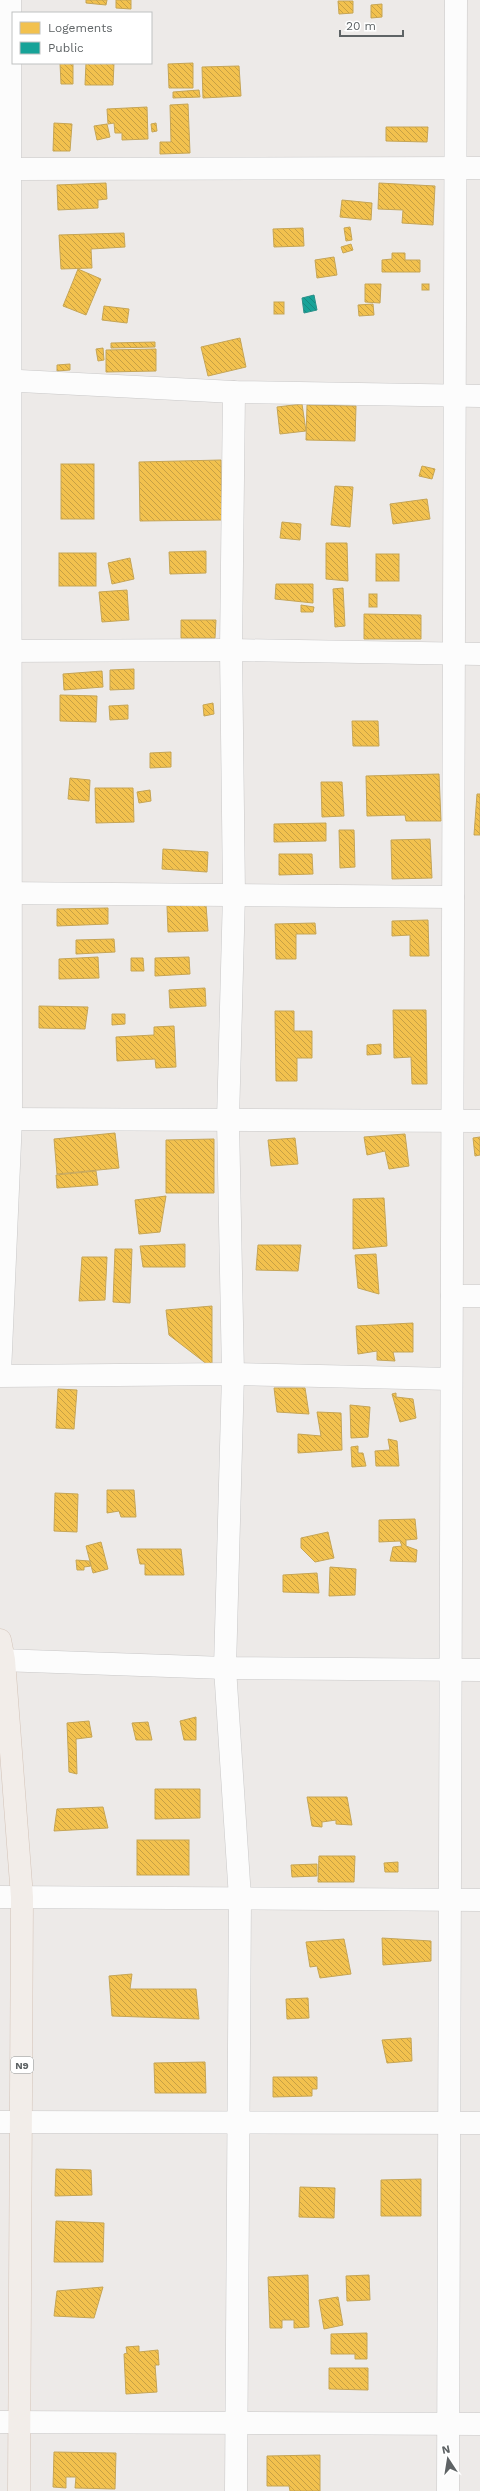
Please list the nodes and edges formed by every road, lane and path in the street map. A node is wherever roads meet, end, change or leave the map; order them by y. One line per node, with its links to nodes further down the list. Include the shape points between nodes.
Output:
1 (10, 0): 5 (street)
2 (456, 0): 3 (street)
3 (455, 168): 4 (street); 5 (street); 8 (street)
4 (480, 168)
5 (10, 169): 6 (street)
6 (6, 380): 7 (street); 11 (street)
7 (234, 392): 8 (street); 10 (street)
8 (456, 396): 9 (street); 12 (street)
9 (480, 396)
10 (231, 650): 11 (street); 12 (street); 15 (street)
11 (6, 651): 14 (street)
12 (454, 654): 13 (street); 16 (street)
13 (480, 654)
14 (6, 893): 15 (street); 17 (street)
15 (234, 894): 16 (street); 18 (street)
16 (453, 897): 19 (street)
17 (6, 1119): 18 (street); 23 (street)
18 (228, 1120): 19 (street); 24 (street)
19 (452, 1121): 20 (street); 21 (street)
20 (480, 1121)
21 (452, 1296): 22 (street); 26 (street)
22 (480, 1296)
23 (0, 1373)
24 (233, 1374): 25 (street); 26 (street); 28 (street)
25 (0, 1376)
26 (452, 1379): 29 (street)
27 (1, 1653): 28 (street); 32 (main road, N9)
28 (225, 1668): 29 (street); 33 (street)
29 (450, 1670): 30 (street); 34 (street)
30 (480, 1670)
31 (0, 1897): 32 (street)
32 (22, 1897): 33 (street); 37 (main road, N9)
33 (240, 1898): 34 (street); 38 (street)
34 (450, 1898): 35 (street); 39 (street)
35 (480, 1900)
36 (0, 2122): 37 (street)
37 (21, 2122): 38 (street); 41 (main road, N9)
38 (238, 2123): 39 (street); 42 (street)
39 (449, 2123): 40 (street); 43 (street)
40 (480, 2123)
41 (10, 2423): 42 (street); 45 (main road, N9)
42 (236, 2423): 43 (street); 46 (street)
43 (448, 2424): 44 (street); 47 (street)
44 (480, 2424)
45 (19, 2491)
46 (236, 2491)
47 (448, 2491)

